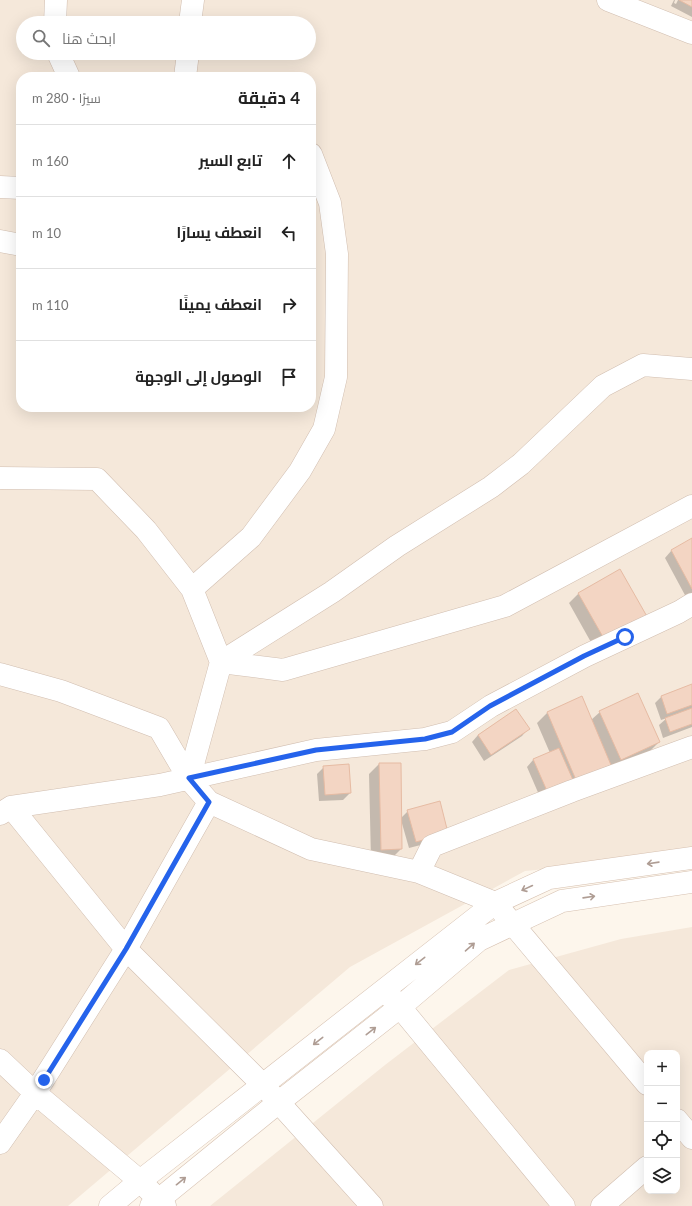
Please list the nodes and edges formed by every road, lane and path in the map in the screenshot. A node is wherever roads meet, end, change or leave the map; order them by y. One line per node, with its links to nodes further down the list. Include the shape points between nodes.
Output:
1 (56, 0): 4 (street)
2 (193, 0): 5 (street)
3 (608, 0): 6 (street)
4 (56, 16)
5 (191, 16)
6 (692, 33)
7 (61, 60): 9 (street)
8 (187, 60): 10 (street)
9 (67, 72)
10 (186, 72)
11 (316, 167): 19 (street, via 330,203 337,254 336,377 324,429 300,471 251,537)
12 (0, 187): 13 (street)
13 (16, 188)
14 (0, 241): 15 (street)
15 (16, 244)
16 (692, 369): 21 (street, via 643,365 603,386 521,464 491,487)
17 (0, 478): 19 (street, via 97,479 146,530)
18 (692, 506): 21 (street, via 505,606 283,670)
19 (192, 589): 21 (street)
20 (692, 604): 24 (street, via 584,656 490,706 452,732 425,739 316,750)
21 (221, 662): 24 (street)
22 (0, 674): 24 (street, via 61,691 159,728)
23 (692, 747): 28 (street, via 572,790 432,846)
24 (189, 778): 25 (street); 26 (street)
25 (209, 802): 28 (street, via 310,849); 32 (street)
26 (6, 811): 32 (street)
27 (692, 858): 30 (street, one-way to 30, via 548,878)
28 (419, 872): 30 (street)
29 (692, 882): 31 (street, one-way to 29, via 562,901)
30 (495, 903): 31 (street); 33 (street, one-way to 33)
31 (513, 924): 34 (street, one-way to 31, via 479,940); 36 (street)
32 (126, 949): 37 (street); 38 (street)
33 (384, 989): 34 (street); 37 (street, one-way to 37)
34 (400, 1007): 39 (street, one-way to 34); 46 (street)
35 (0, 1060): 38 (street)
36 (644, 1080)
37 (263, 1085): 39 (street); 42 (street)
38 (35, 1093): 40 (street); 42 (street)
39 (279, 1102): 43 (street, one-way to 39); 45 (street)
40 (0, 1144)
41 (644, 1170): 47 (street)
42 (140, 1181): 43 (street); 44 (street)
43 (158, 1204)
44 (110, 1206)
45 (372, 1206)
46 (564, 1206)
47 (602, 1206)

